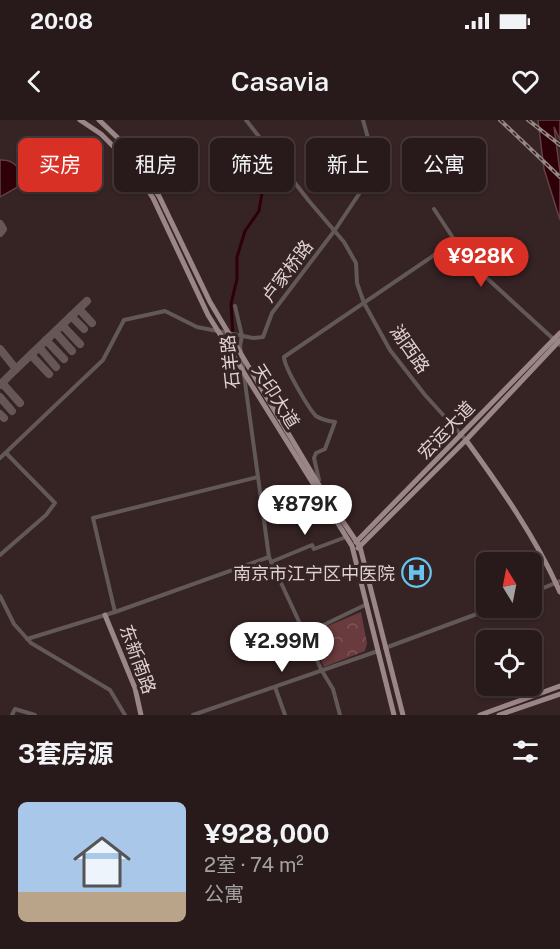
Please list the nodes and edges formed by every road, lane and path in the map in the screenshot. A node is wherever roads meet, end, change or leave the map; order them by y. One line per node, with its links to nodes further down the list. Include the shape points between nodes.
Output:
1 (80, 120): 17 (main road, 天印大道, via 120,153 153,198 208,315)
2 (99, 120): 17 (main road, 天印大道, via 122,142 159,196 210,302)
3 (246, 120): 6 (street, 湖西路)
4 (363, 120): 6 (street, 卢家桥路, via 374,169)
5 (434, 209): 7 (street)
6 (335, 230): 8 (street, 湖西路, via 353,255); 11 (street, 卢家桥路, via 272,313 263,337)
7 (455, 241): 8 (street); 12 (street, via 478,270)
8 (364, 303): 13 (street, 湖西路, via 403,368); 17 (street, via 284,357 315,416 335,422 325,449 314,458)
9 (235, 306): 11 (street, 石羊路)
10 (560, 333): 12 (main road, 宏运大道)
11 (242, 336): 14 (street, 卢家桥路, via 197,327 165,311 124,320 104,360); 16 (street, 石羊路, via 240,346)
12 (558, 342): 13 (main road, 宏运大道)
13 (464, 438): 19 (main road, 宏运大道); 22 (main road, 湖西路)
14 (6, 453): 15 (street, 卢家桥路); 20 (street, via 55,503)
15 (0, 458)
16 (258, 477): 21 (street, 石羊路); 27 (street, via 93,518)
17 (320, 491): 18 (main road, 天印大道); 19 (main road, 天印大道)
18 (346, 536): 19 (main road, 天印大道); 21 (street)
19 (356, 546): 26 (main road, 天印大道); 32 (main road, 天印大道)
20 (0, 555)
21 (270, 560): 27 (street); 30 (street, 石羊路)
22 (558, 582): 23 (street); 24 (main road, 湖西路)
23 (542, 589)
24 (560, 592)
25 (0, 596): 31 (street, via 14,624)
26 (367, 604): 30 (street); 33 (main road, 天印大道)
27 (115, 612): 29 (street)
28 (476, 614): 32 (street)
29 (105, 615): 31 (street); 41 (main road, 东新南路, via 135,688)
30 (304, 634): 34 (street, 石羊路)
31 (27, 639): 40 (street, via 110,690)
32 (385, 648): 46 (main road, 天印大道)
33 (378, 651): 34 (street); 45 (main road, 天印大道)
34 (322, 670): 36 (street); 44 (street, 石羊路, via 333,689)
35 (560, 686): 47 (main road)
36 (275, 687): 42 (street); 43 (street)
37 (560, 694): 48 (main road)
38 (12, 715): 39 (street, via 15,709)
39 (35, 715)
40 (125, 715)
41 (141, 715)
42 (193, 715)
43 (285, 715)
44 (340, 715)
45 (394, 715)
46 (403, 715)
47 (480, 715)
48 (499, 715)

